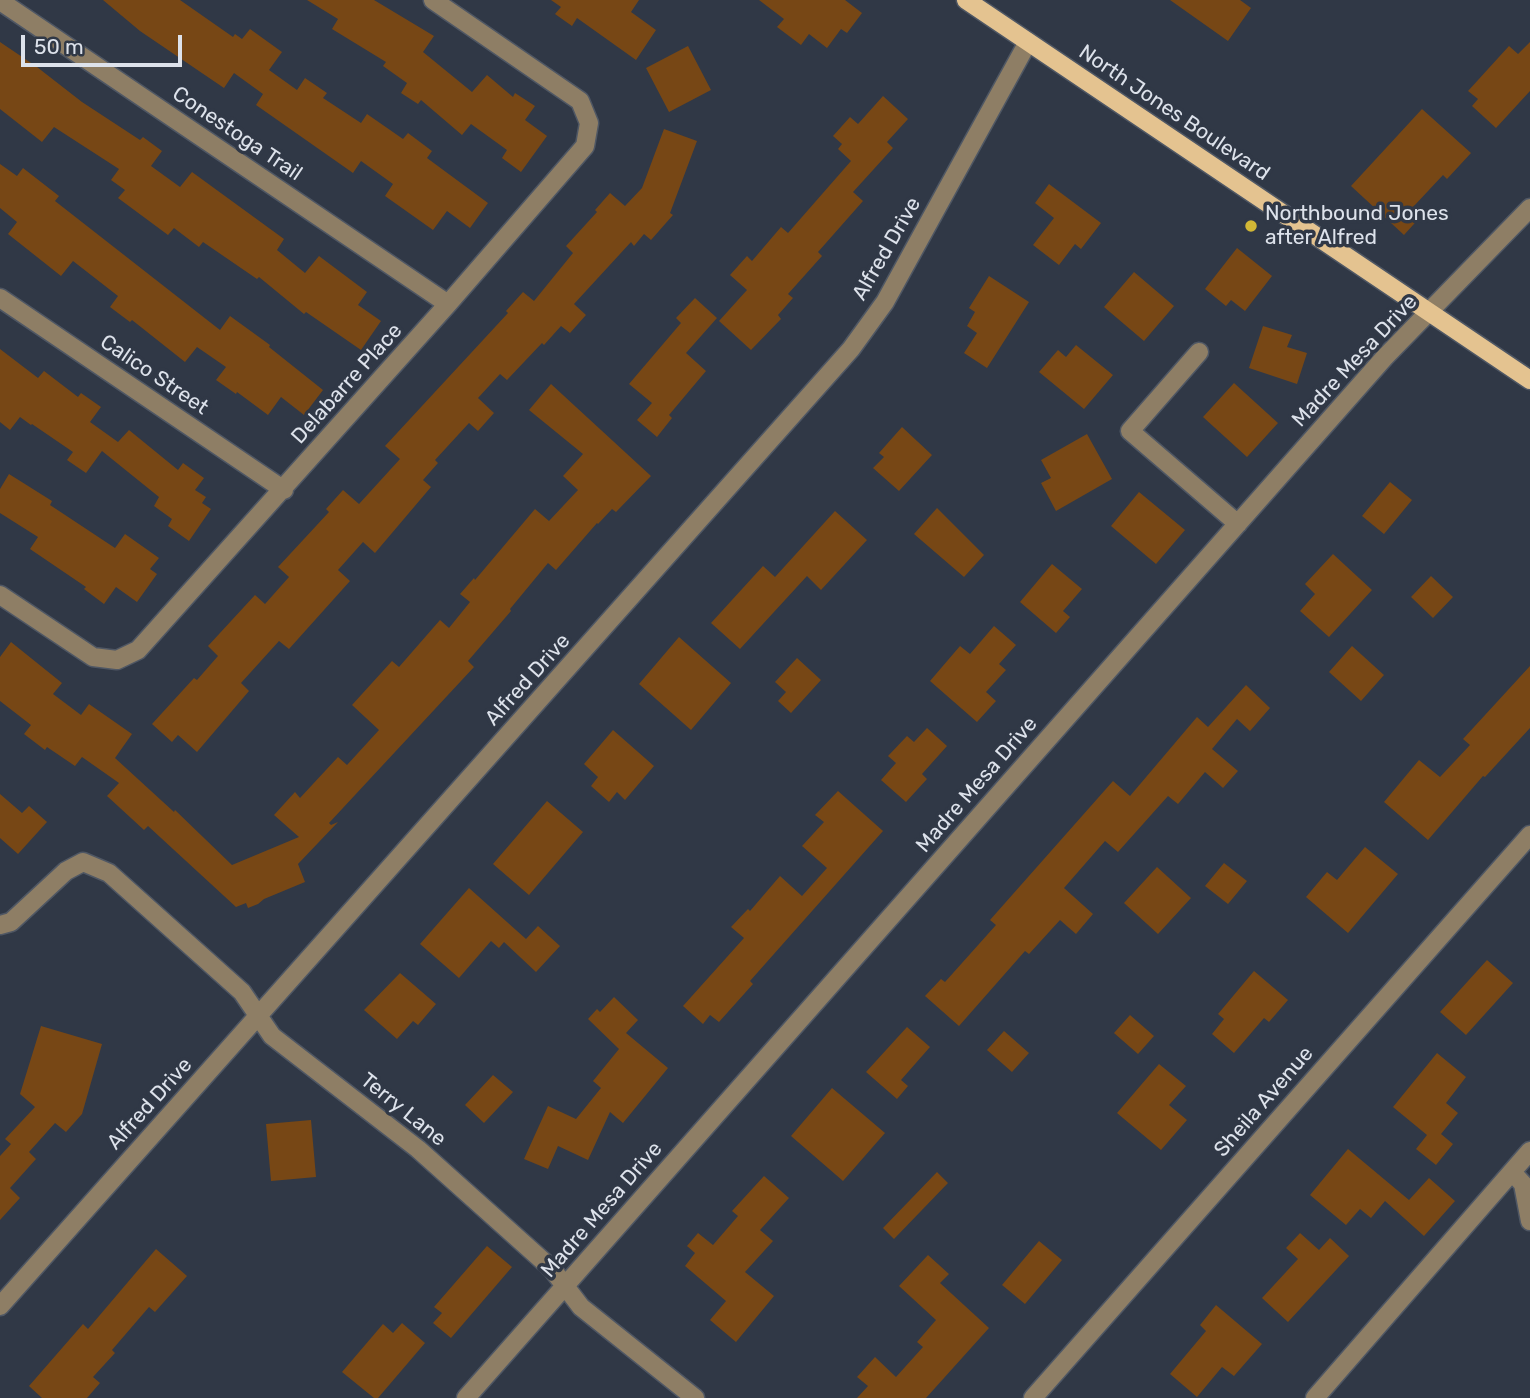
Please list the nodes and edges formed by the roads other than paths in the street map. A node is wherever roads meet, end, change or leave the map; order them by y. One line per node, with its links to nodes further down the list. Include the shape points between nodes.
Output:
1 (433, 0): 7 (street, Delabarre Place, via 580,101 589,123 585,146)
2 (966, 0): 4 (main road, North Jones Boulevard)
3 (0, 1): 7 (street, Conestoga Trail)
4 (1028, 42): 8 (main road, North Jones Boulevard); 16 (street, Alfred Drive, via 886,302 851,349)
5 (1530, 208): 8 (street, Madre Mesa Drive)
6 (0, 298): 11 (street, Calico Street)
7 (448, 304): 11 (street, Delabarre Place)
8 (1430, 314): 10 (main road, North Jones Boulevard); 12 (street, Madre Mesa Drive, via 1384,358)
9 (1199, 352): 12 (street, via 1130,431)
10 (1530, 380)
11 (284, 490): 13 (street, Delabarre Place, via 138,650 117,660 93,657)
12 (1238, 524): 20 (street, Madre Mesa Drive)
13 (0, 595)
14 (1530, 835): 24 (street, Sheila Avenue)
15 (0, 925): 16 (street, Terry Lane, via 11,922 66,871 83,862 109,873 242,992)
16 (259, 1017): 20 (street, Terry Lane, via 272,1036 418,1149 552,1269); 21 (street, Alfred Drive)
17 (1530, 1151): 18 (street)
18 (1512, 1172): 19 (street, via 1523,1184); 25 (street)
19 (1530, 1221)
20 (565, 1286): 22 (street, Madre Mesa Drive); 23 (street, Terry Lane, via 581,1307)
21 (0, 1306)
22 (466, 1398)
23 (695, 1398)
24 (1033, 1398)
25 (1315, 1398)

